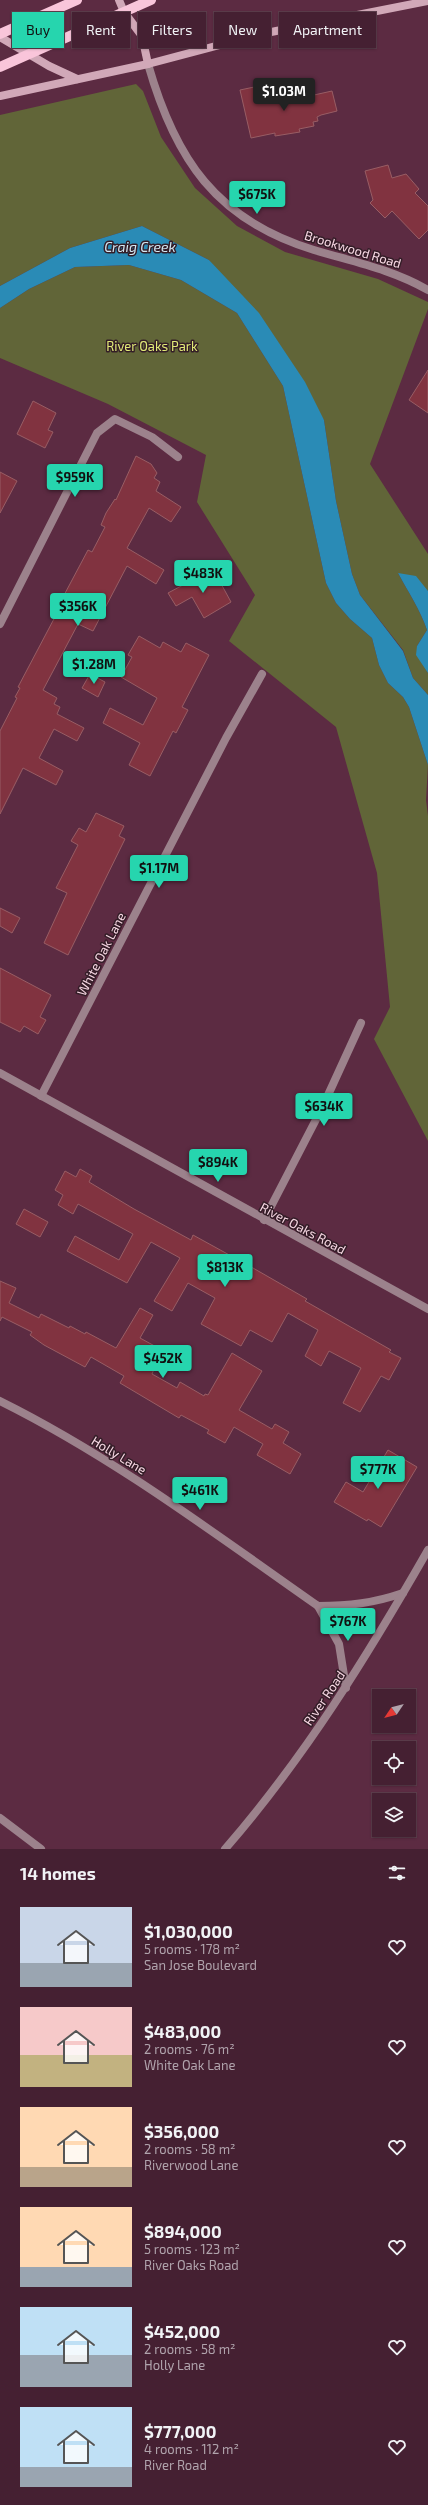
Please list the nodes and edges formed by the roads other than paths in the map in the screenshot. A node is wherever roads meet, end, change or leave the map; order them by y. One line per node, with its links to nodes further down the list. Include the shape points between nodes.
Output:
1 (77, 0): 8 (main road)
2 (119, 0): 5 (street)
3 (151, 0): 5 (main road)
4 (428, 1): 10 (street, via 261,34)
5 (124, 12)
6 (130, 20): 10 (street, via 142,36)
7 (72, 34): 9 (main road)
8 (0, 36): 9 (street)
9 (28, 53): 11 (main road); 12 (street)
10 (148, 64): 12 (street); 14 (street, Brookwood Road, via 159,100 179,146 206,186 237,213 256,227 290,242 395,273)
11 (0, 67)
12 (77, 79): 13 (street)
13 (0, 96)
14 (428, 290)
15 (178, 458): 16 (street, via 152,437 115,418 97,433)
16 (0, 624)
17 (262, 674): 20 (street, White Oak Lane, via 226,738)
18 (361, 1023): 21 (street, via 323,1106)
19 (0, 1074): 20 (street, River Oaks Road)
20 (41, 1096): 21 (street, River Oaks Road)
21 (264, 1220): 22 (street, River Oaks Road)
22 (428, 1309)
23 (0, 1401): 26 (street, Holly Lane, via 142,1482)
24 (428, 1550): 25 (street, River Road)
25 (403, 1593): 26 (street, via 381,1601 352,1606); 27 (street, River Road)
26 (318, 1606): 27 (street, Holly Lane, via 339,1644)
27 (346, 1688): 30 (street, River Road, via 289,1769)
28 (0, 1818): 29 (street)
29 (41, 1849)
30 (225, 1849)

